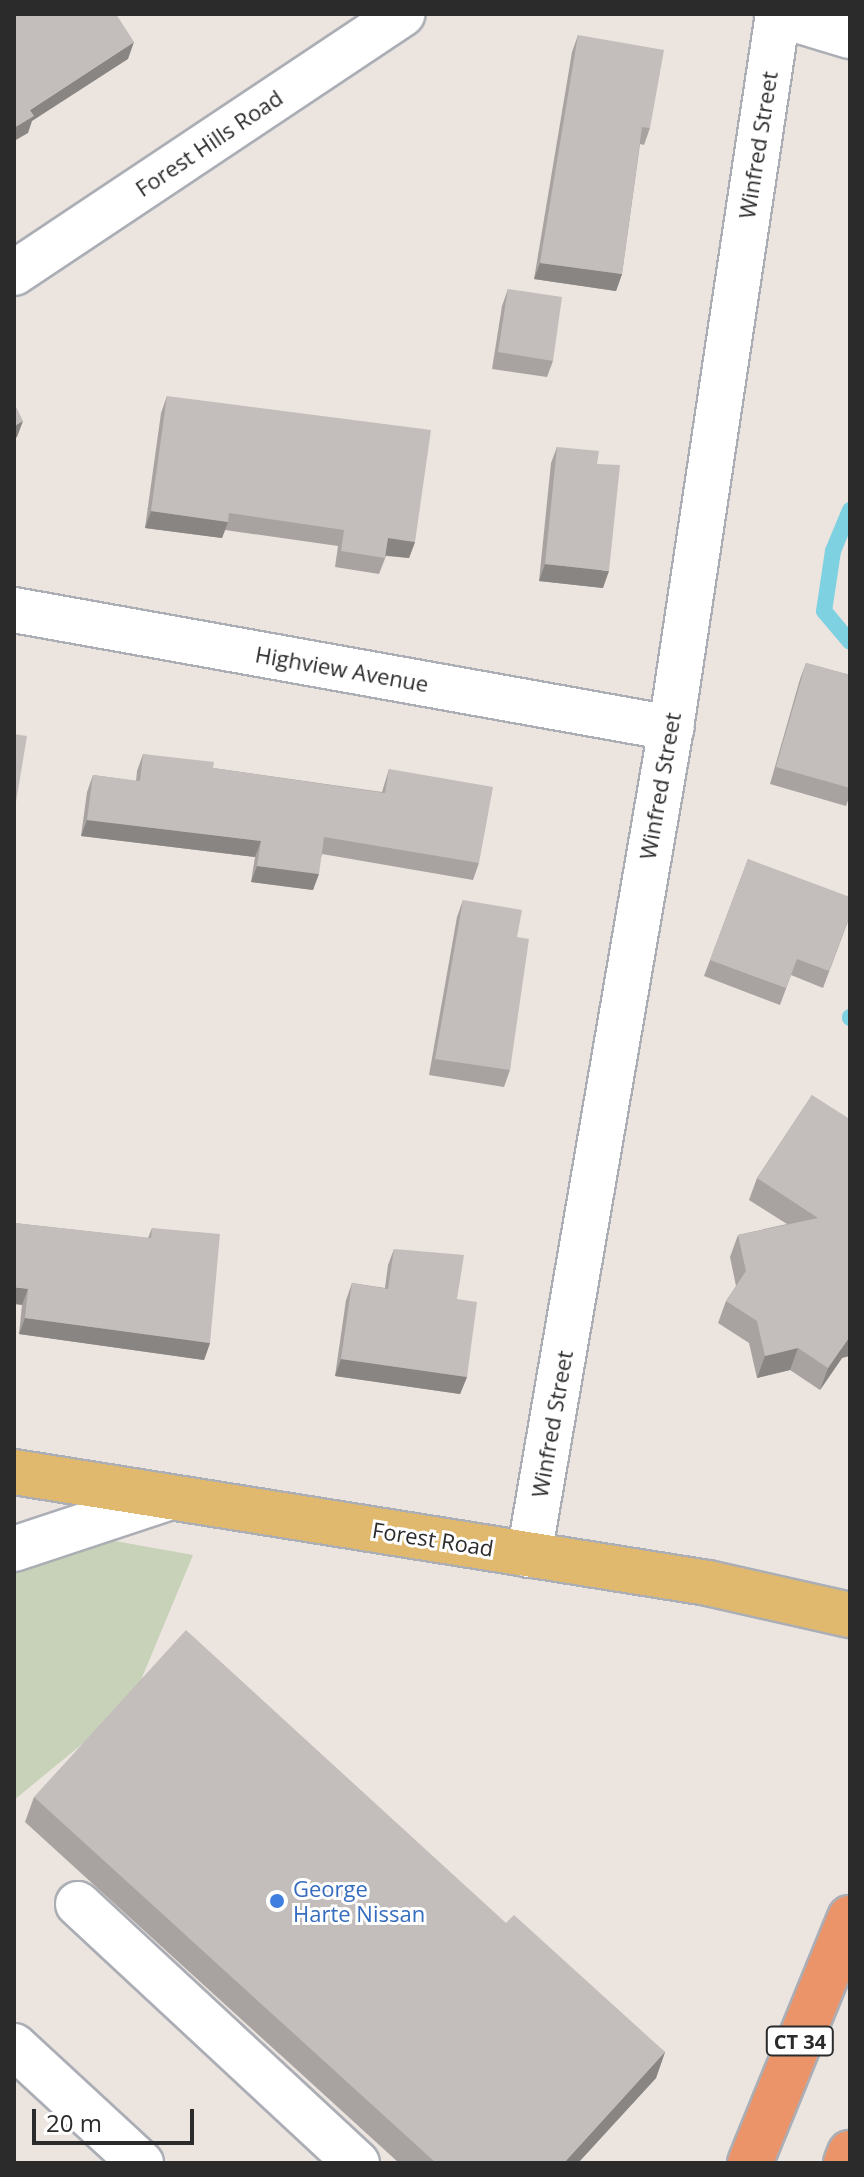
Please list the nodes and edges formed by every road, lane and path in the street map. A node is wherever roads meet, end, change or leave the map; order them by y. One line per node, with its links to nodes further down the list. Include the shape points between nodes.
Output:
1 (403, 14): 4 (street, Forest Hills Road)
2 (777, 14): 3 (street); 6 (street, Winfred Street)
3 (850, 36)
4 (14, 273)
5 (14, 610): 6 (street, Highview Avenue)
6 (671, 728): 10 (street, Winfred Street)
7 (14, 1472): 8 (main road, Forest Road)
8 (168, 1498): 9 (street); 10 (main road, Forest Road)
9 (14, 1549)
10 (529, 1555): 11 (main road, Forest Road, via 708,1583)
11 (850, 1615)
12 (78, 1904): 17 (street)
13 (850, 1918): 18 (highway, CT 34)
14 (14, 2046): 16 (street)
15 (850, 2153): 19 (highway)
16 (141, 2163)
17 (357, 2163)
18 (750, 2163)
19 (846, 2163)

